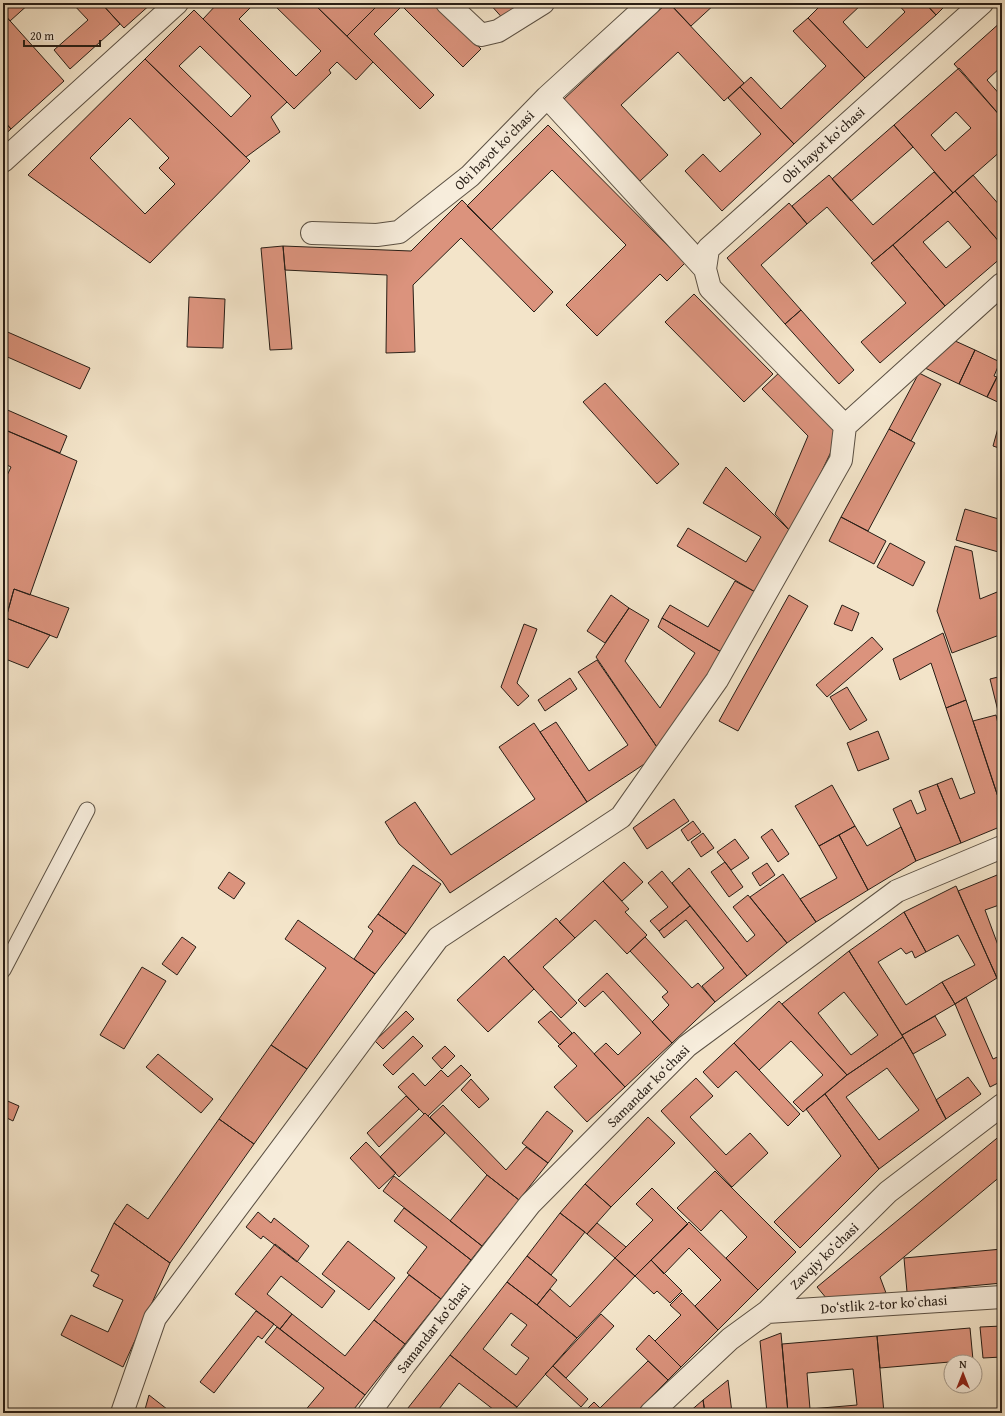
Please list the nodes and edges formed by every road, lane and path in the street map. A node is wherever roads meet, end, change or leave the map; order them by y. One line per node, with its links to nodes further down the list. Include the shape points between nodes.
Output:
1 (178, 3): 7 (street)
2 (447, 3): 3 (street, via 481,35 498,31)
3 (543, 3)
4 (650, 3): 6 (street, Obi hayot koʻchasi)
5 (982, 3): 9 (street, Obi hayot koʻchasi, via 708,249)
6 (547, 97): 8 (street, Obi hayot koʻchasi, via 470,176 400,232 377,235); 9 (street)
7 (3, 161)
8 (312, 233)
9 (705, 269): 11 (street, Obi hayot koʻchasi, via 710,288)
10 (1002, 284): 11 (street)
11 (845, 426): 18 (street, via 841,460 717,680 621,817 438,938 155,1318)
12 (87, 810): 14 (lane)
13 (1002, 847): 19 (street, Samandar ko‘chasi, via 897,891 687,1046 530,1204)
14 (3, 970)
15 (1002, 1105): 17 (street, Zavqiy koʻchasi, via 888,1192)
16 (1002, 1297): 17 (street, Doʻstlik 2-tor koʻchasi)
17 (767, 1312): 20 (street, Zavqiy koʻchasi, via 730,1339)
18 (122, 1413)
19 (369, 1413)
20 (651, 1413)

